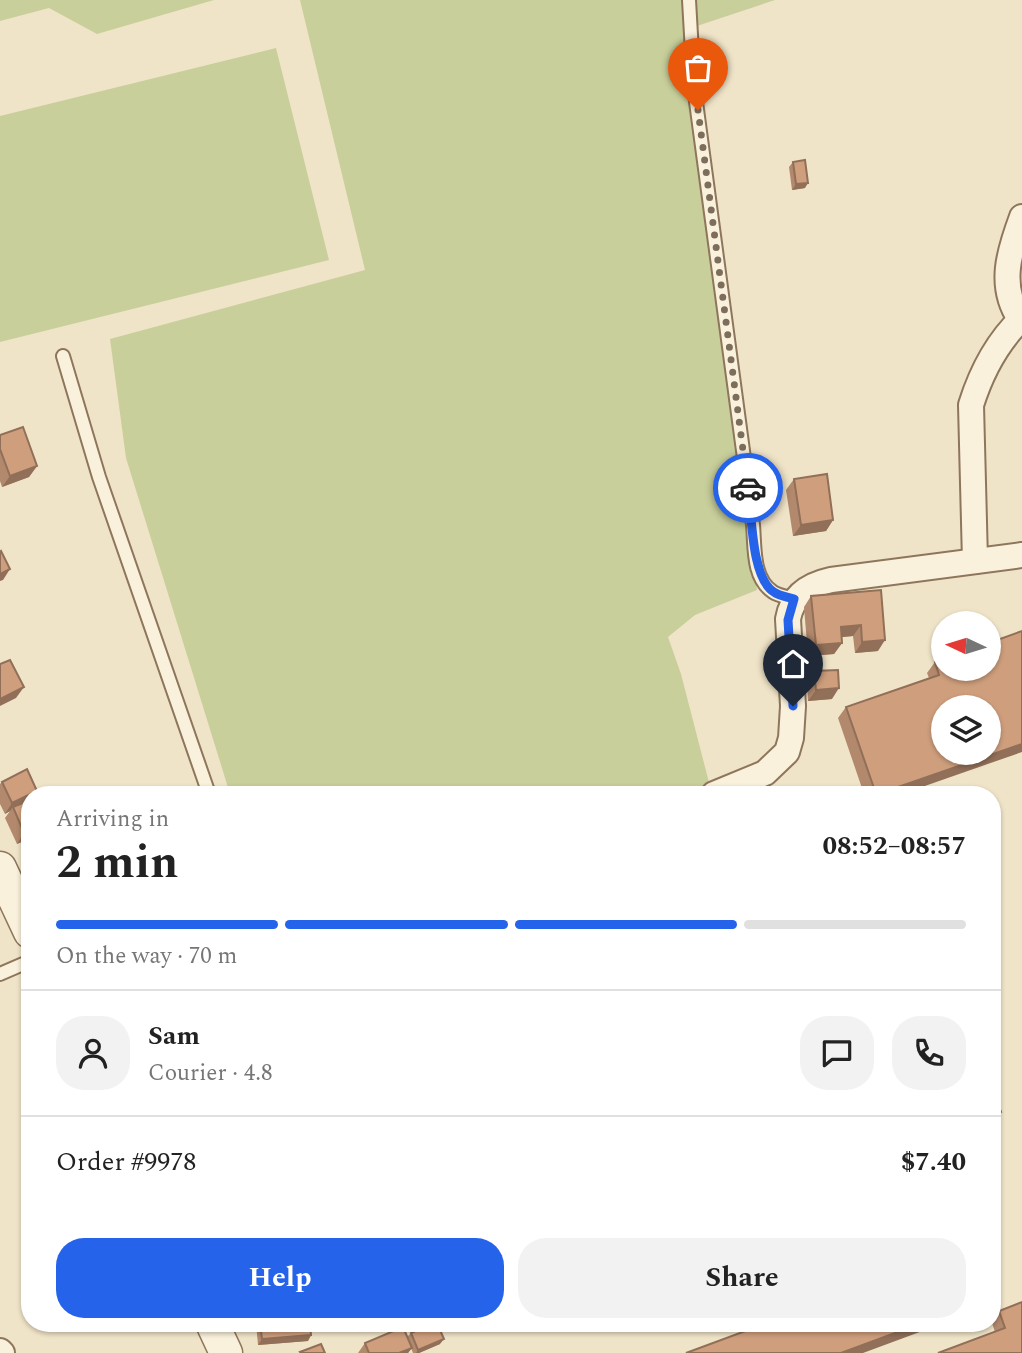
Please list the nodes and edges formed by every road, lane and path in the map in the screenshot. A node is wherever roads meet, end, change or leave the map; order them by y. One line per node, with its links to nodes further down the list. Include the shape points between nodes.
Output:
1 (689, 0): 7 (lane, via 694,88 756,564 774,593)
2 (1022, 217): 3 (street, via 1007,266 1007,290)
3 (1021, 318): 6 (street, via 999,344 971,405)
4 (63, 356): 8 (lane, via 99,477)
5 (1022, 555): 6 (street)
6 (975, 561): 7 (street, via 831,580 809,587)
7 (794, 599): 9 (street, via 788,620 793,706 787,752 765,773)
8 (206, 786)
9 (733, 786)
10 (0, 868): 11 (street)
11 (21, 913)
12 (21, 965): 13 (lane)
13 (0, 974)
14 (216, 1332): 15 (street)
15 (226, 1353)

